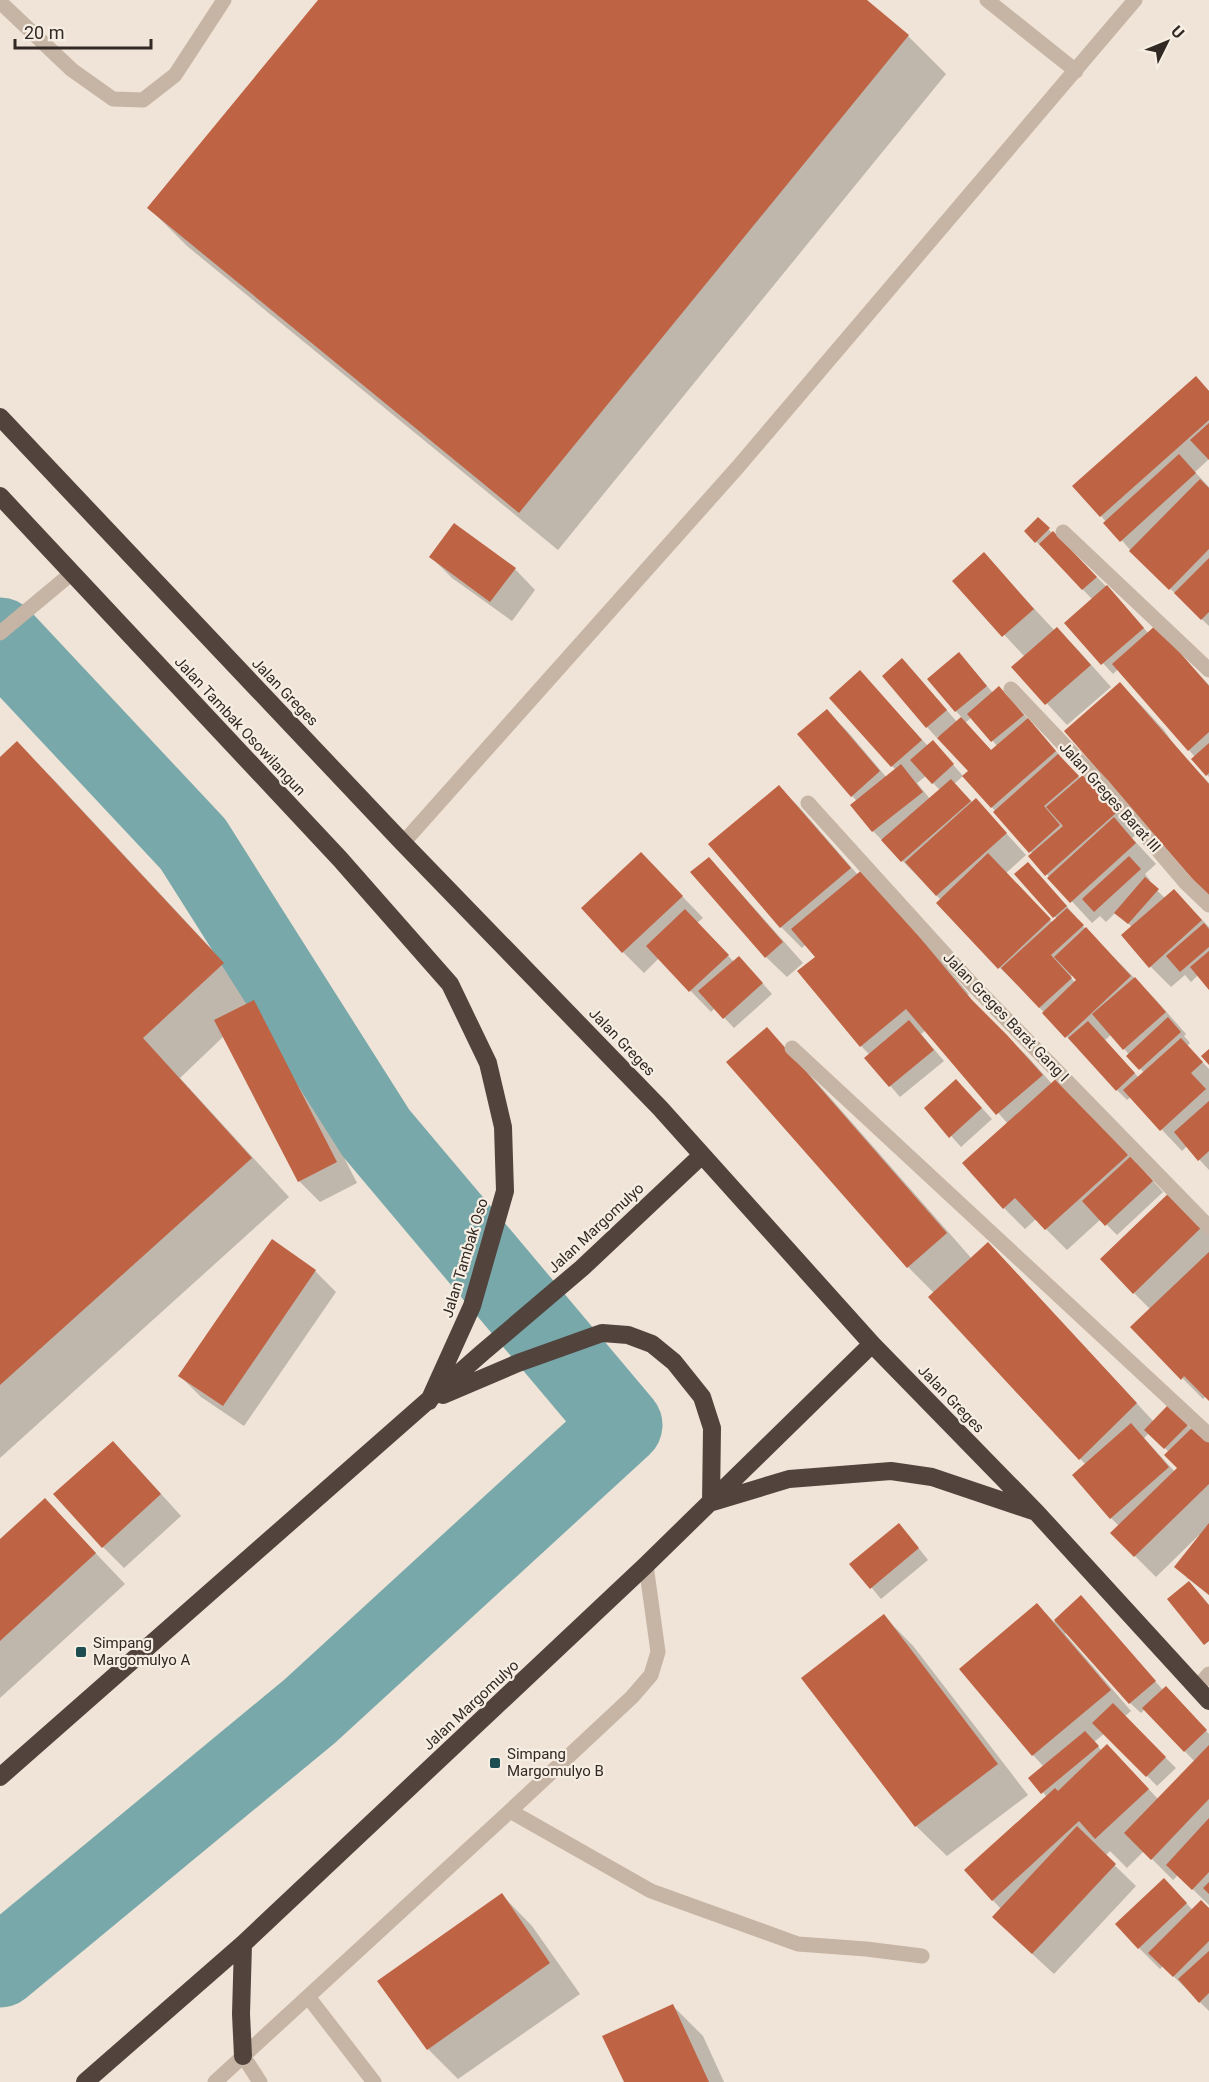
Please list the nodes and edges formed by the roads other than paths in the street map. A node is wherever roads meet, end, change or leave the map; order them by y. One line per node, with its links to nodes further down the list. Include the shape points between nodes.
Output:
1 (224, 0): 4 (street, via 175,75 143,100 113,99 72,70)
2 (987, 0): 5 (street)
3 (1135, 0): 5 (street)
4 (0, 2)
5 (1076, 71): 14 (street, via 737,468)
6 (0, 417): 14 (highway, Jalan Greges)
7 (0, 496): 9 (highway, Jalan Tambak Osowilangun)
8 (1063, 532): 11 (street)
9 (72, 573): 10 (street); 16 (highway, Jalan Tambak Osowilangun)
10 (0, 633)
11 (1209, 670)
12 (1011, 689): 15 (street, Jalan Greges Barat III)
13 (808, 803): 19 (street, Jalan Greges Barat Gang I, via 972,984)
14 (404, 843): 18 (highway, Jalan Greges, via 660,1108)
15 (1209, 905)
16 (450, 984): 21 (highway, Jalan Tambak Oso, via 488,1063 502,1127 504,1191 472,1306)
17 (792, 1048): 22 (street)
18 (701, 1156): 20 (highway, Jalan Greges); 21 (highway, Jalan Margomulyo, via 582,1268)
19 (1209, 1227)
20 (872, 1344): 23 (highway, Jalan Margomulyo); 24 (highway, Jalan Greges)
21 (429, 1401): 23 (highway, via 602,1333 628,1335 652,1344 674,1362 702,1397 712,1428); 28 (highway, Jalan Margomulyo)
22 (1209, 1435)
23 (711, 1502): 24 (highway, via 789,1479 891,1471 932,1477); 25 (highway, Jalan Margomulyo)
24 (1037, 1513): 27 (highway, Jalan Greges)
25 (646, 1565): 29 (street, via 658,1652 651,1675); 30 (highway, Jalan Margomulyo)
26 (1209, 1674): 27 (street)
27 (1203, 1694)
28 (0, 1777)
29 (510, 1811): 31 (street, via 651,1891 798,1944); 32 (street)
30 (243, 1944): 33 (highway); 34 (highway, Jalan Margomulyo)
31 (922, 1956)
32 (309, 1998): 33 (street); 37 (street)
33 (243, 2056): 35 (street); 36 (street)
34 (84, 2082)
35 (215, 2082)
36 (260, 2082)
37 (374, 2082)

